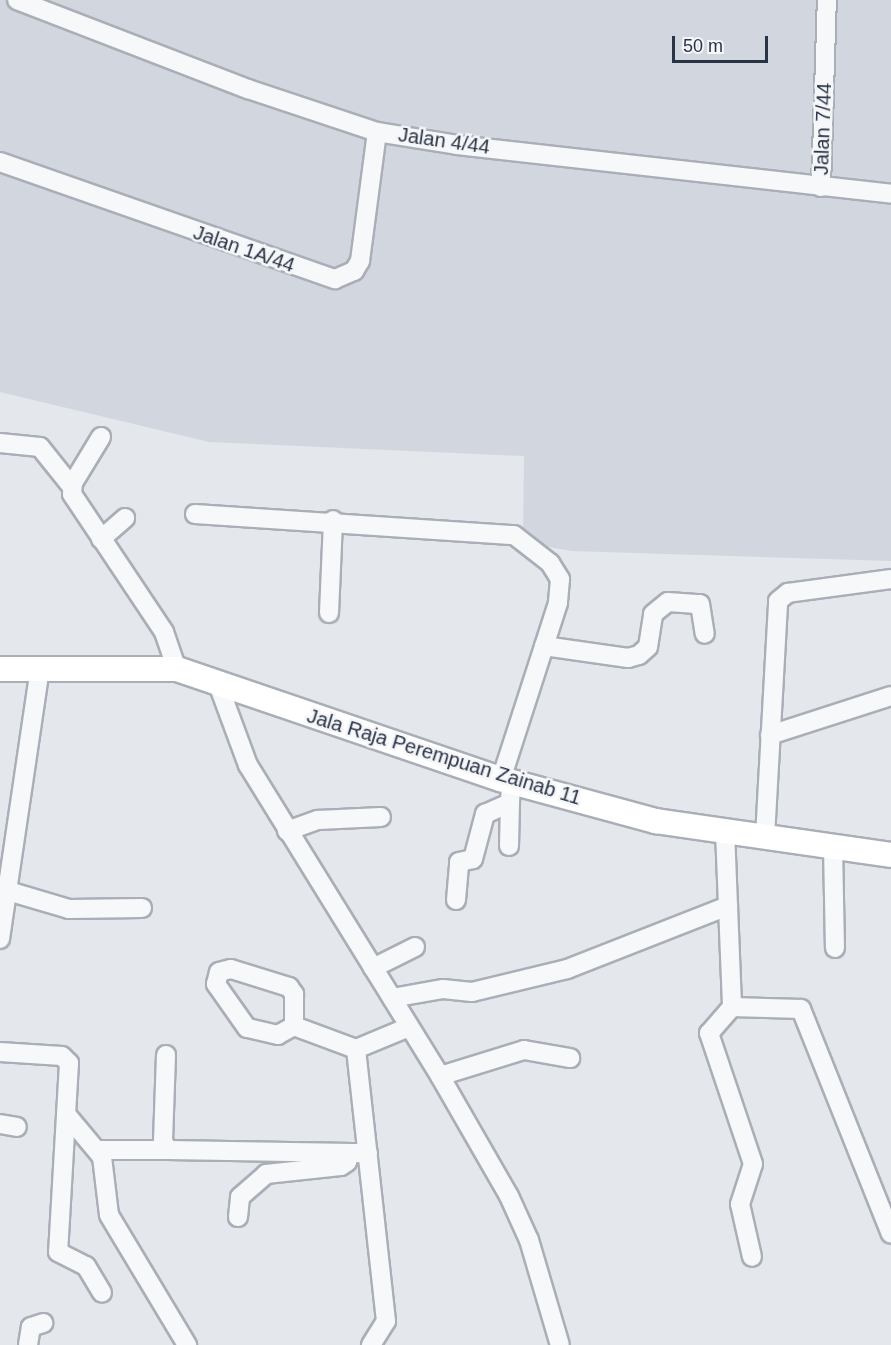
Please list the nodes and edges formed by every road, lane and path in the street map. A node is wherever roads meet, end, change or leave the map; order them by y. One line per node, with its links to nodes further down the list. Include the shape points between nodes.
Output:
1 (17, 0): 3 (street, Jalan 4/44, via 240,86)
2 (827, 0): 5 (street, Jalan 7/44)
3 (377, 132): 4 (street, Jalan 1A/44, via 360,261 354,271 335,279); 5 (street, Jalan 4/44, via 457,145)
4 (0, 162)
5 (821, 187): 6 (street, Jalan 4/44)
6 (891, 194)
7 (101, 437): 9 (street)
8 (0, 443): 9 (street, via 40,447)
9 (72, 487): 13 (street, via 73,498)
10 (195, 514): 12 (street)
11 (124, 518): 13 (street)
12 (333, 520): 15 (street); 17 (street, via 514,535 550,563 560,579 558,603)
13 (101, 539): 20 (street, via 164,632)
14 (891, 579): 23 (street, via 780,597)
15 (328, 613)
16 (705, 634): 17 (street, via 700,604 668,602 653,614 648,647 639,656 628,658)
17 (544, 646): 24 (street)
18 (40, 668): 19 (main road, Jala Raja Perempuan Zainab 11); 20 (main road, Jala Raja Perempuan Zainab 11); 32 (street)
19 (0, 669)
20 (177, 669): 21 (main road, Jala Raja Perempuan Zainab 11)
21 (218, 684): 24 (main road, Jala Raja Perempuan Zainab 11); 26 (street, via 243,756)
22 (891, 696): 23 (street)
23 (770, 735): 28 (street)
24 (507, 788): 27 (main road, Jala Raja Perempuan Zainab 11, via 656,821); 29 (street); 33 (street, via 483,817 473,860 459,862)
25 (381, 817): 26 (street, via 318,820)
26 (287, 831): 39 (street)
27 (725, 831): 28 (main road, Jala Raja Perempuan Zainab 11); 34 (street)
28 (765, 837): 30 (main road, Jala Raja Perempuan Zainab 11)
29 (509, 846)
30 (833, 846): 31 (main road, Jala Raja Perempuan Zainab 11); 38 (street)
31 (891, 855)
32 (8, 891): 35 (street, via 69,909); 36 (street)
33 (456, 900)
34 (728, 906): 40 (street, via 567,969 472,992 443,989); 41 (street)
35 (142, 908)
36 (0, 939)
37 (415, 946): 39 (street)
38 (836, 948)
39 (373, 968): 40 (street)
40 (392, 999): 43 (street)
41 (732, 1007): 56 (street, via 801,1009); 57 (street, via 709,1033 753,1164 740,1204)
42 (294, 1026): 42 (street, via 295,999 289,987 231,969 219,972 216,984 247,1028 278,1035); 44 (street)
43 (409, 1027): 44 (street); 48 (street)
44 (356, 1049): 53 (street)
45 (0, 1052): 49 (street, via 68,1060)
46 (166, 1055): 51 (street, via 163,1141)
47 (570, 1058): 48 (street, via 524,1050)
48 (440, 1076): 63 (street, via 509,1196 528,1240)
49 (66, 1114): 50 (street); 58 (street, via 58,1252 87,1266)
50 (98, 1150): 51 (street); 61 (street, via 106,1167 109,1215)
51 (168, 1150): 52 (street)
52 (267, 1152): 53 (street); 54 (street)
53 (359, 1153): 54 (street, via 341,1166); 62 (street, via 386,1322)
54 (266, 1174): 55 (street, via 255,1188 240,1197)
55 (238, 1217)
56 (891, 1234)
57 (752, 1257)
58 (102, 1293)
59 (43, 1323): 60 (street, via 31,1327)
60 (28, 1345)
61 (187, 1345)
62 (371, 1345)
63 (560, 1345)

